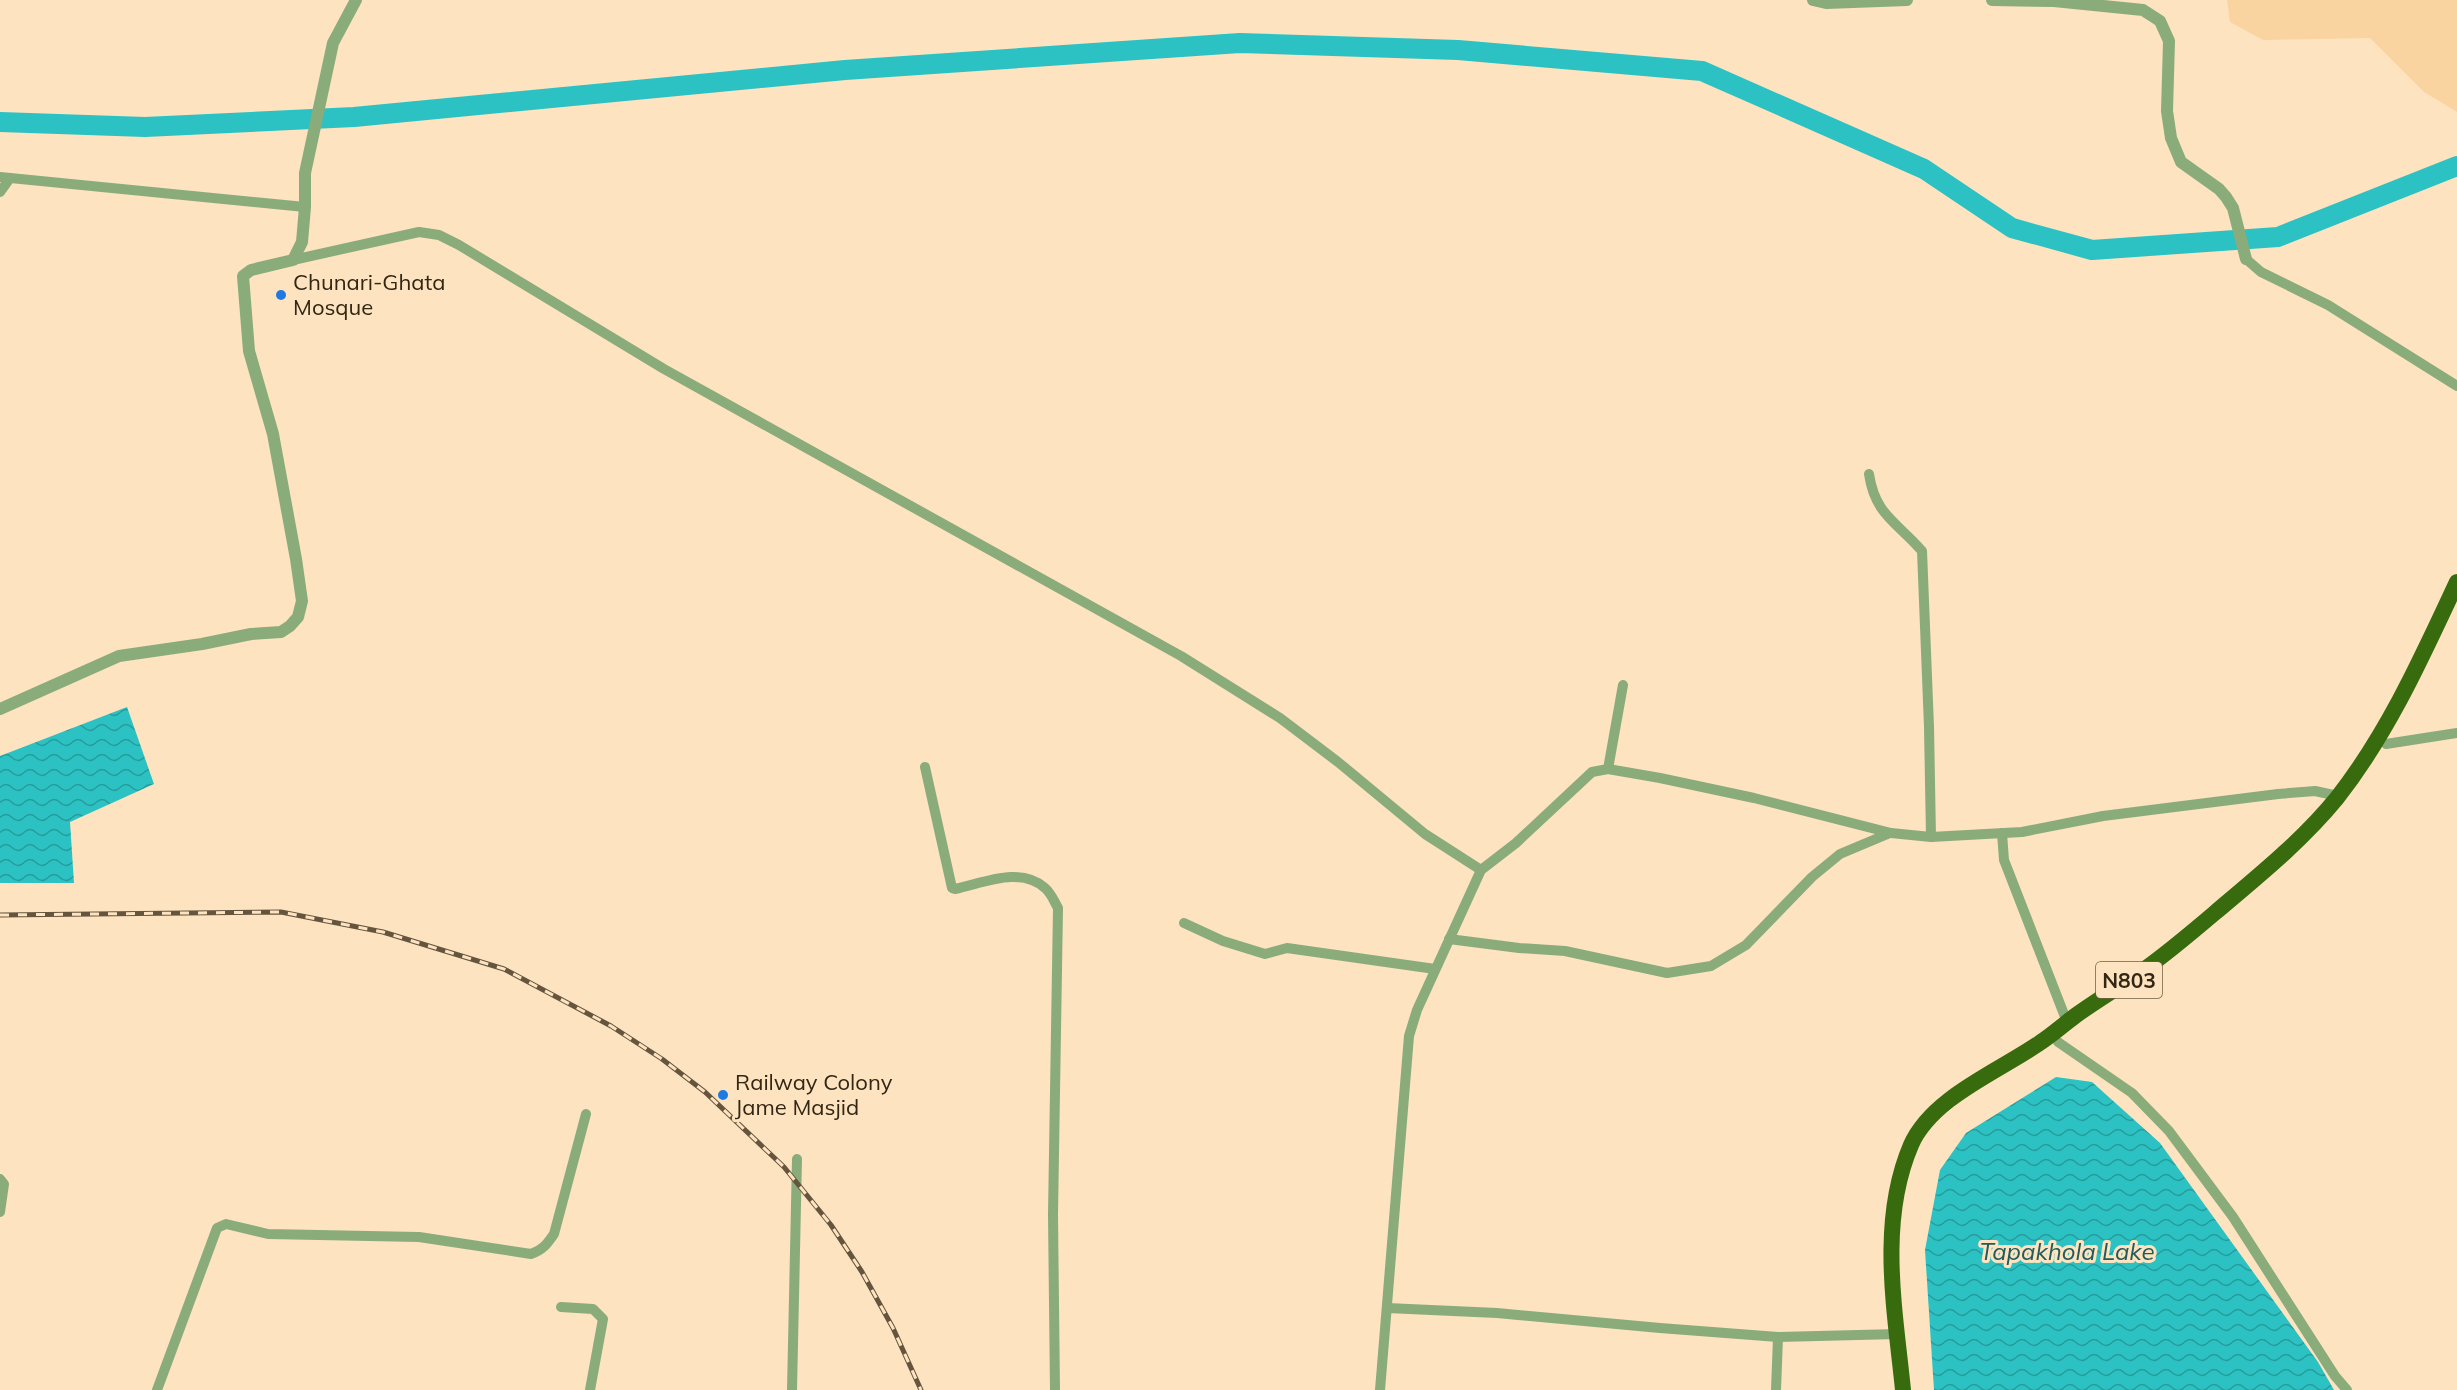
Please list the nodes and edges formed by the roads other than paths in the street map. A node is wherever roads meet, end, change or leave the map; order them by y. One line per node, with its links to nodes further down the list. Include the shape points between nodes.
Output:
1 (356, 0): 7 (street, via 333,43 305,173)
2 (1813, 0): 3 (street)
3 (1907, 0)
4 (1992, 0): 8 (street, via 2054,1 2143,10 2160,21 2169,41 2167,111 2171,138 2181,162 2219,189 2232,208)
5 (5, 178): 6 (street); 7 (street)
6 (0, 192)
7 (305, 207): 9 (street, via 302,242)
8 (2246, 259): 10 (street, via 2261,272 2328,305)
9 (293, 260): 16 (street, via 243,276 249,351 273,434 296,559 302,601 298,617 281,632 119,656); 25 (street, via 419,232 439,235 459,245 664,369 1181,656 1280,718 1425,834)
10 (2457, 386)
11 (1869, 474): 24 (street, via 1876,503 1922,551)
12 (2457, 582): 14 (highway, N803)
13 (2457, 605): 14 (highway, N803)
14 (2442, 626): 18 (highway, N803, via 2416,691); 21 (highway, N803, via 2378,739)
15 (1623, 685): 20 (street)
16 (0, 709)
17 (2457, 734): 18 (street)
18 (2386, 744): 26 (highway, N803, via 2324,828 2280,870)
19 (925, 767): 44 (street, via 952,888 1019,876 1047,889 1058,908 1053,1215)
20 (1608, 769): 22 (street, via 1742,796); 25 (street, via 1592,772)
21 (2338, 796): 23 (street, via 2315,791 2268,795); 26 (highway, N803)
22 (1891, 833): 24 (street); 28 (street, via 1840,854 1804,884 1746,945 1711,966 1667,973 1565,951)
23 (2002, 833): 24 (street); 30 (street, via 2004,860)
24 (1930, 837)
25 (1481, 870): 28 (street)
26 (2221, 913): 30 (highway, N803)
27 (1184, 923): 29 (street, via 1265,954 1287,948)
28 (1449, 939): 29 (street)
29 (1436, 969): 38 (street, via 1410,1036)
30 (2072, 1022): 31 (highway, N803); 35 (highway, N803, via 1956,1096 1930,1118 1911,1144)
31 (2058, 1042): 35 (highway, N803, via 1961,1103 1936,1124 1920,1148); 49 (street, via 2132,1093 2169,1131 2232,1217)
32 (586, 1114): 41 (street, via 554,1234 547,1245 531,1254 419,1237 268,1234 226,1224 218,1228)
33 (797, 1159): 43 (street)
34 (0, 1179): 36 (street, via 4,1184)
35 (1899, 1204): 39 (highway, N803, via 1891,1253); 48 (highway, N803)
36 (0, 1212)
37 (561, 1307): 42 (street, via 592,1310 603,1319)
38 (1387, 1308): 40 (street, via 1497,1312); 45 (street)
39 (1898, 1334): 40 (street); 47 (highway, N803)
40 (1778, 1336): 46 (street)
41 (157, 1390)
42 (590, 1390)
43 (792, 1390)
44 (1055, 1390)
45 (1380, 1390)
46 (1776, 1390)
47 (1903, 1390)
48 (1912, 1390)
49 (2347, 1390)

